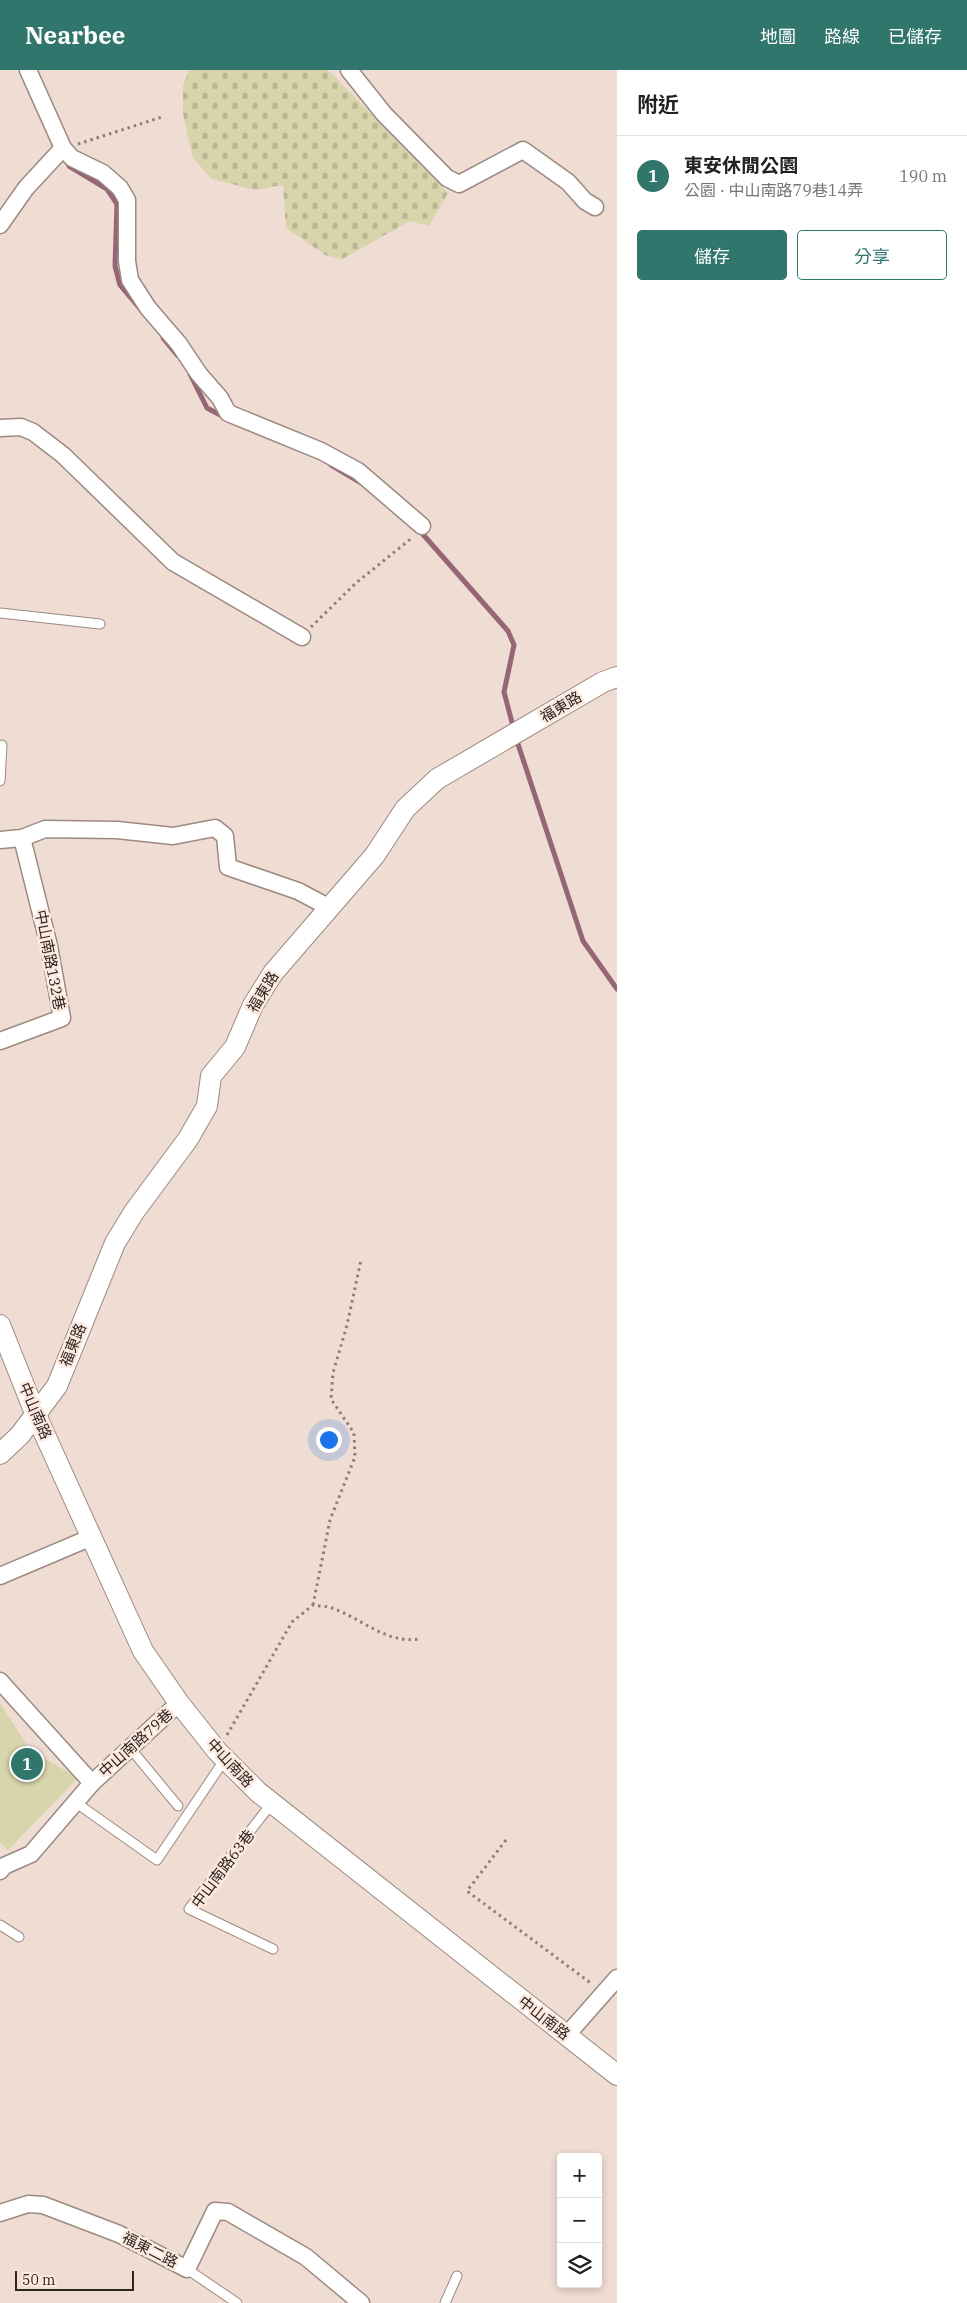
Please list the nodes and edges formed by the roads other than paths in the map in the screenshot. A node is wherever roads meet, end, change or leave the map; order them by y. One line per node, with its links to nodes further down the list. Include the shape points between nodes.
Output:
1 (28, 70): 3 (street)
2 (349, 70): 4 (street, via 384,114 447,178 460,184 523,150 568,182)
3 (63, 148): 5 (street, via 26,188); 7 (street, via 72,158 103,173 120,188 126,200 130,280 228,413 321,451 358,471)
4 (595, 207)
5 (0, 224)
6 (0, 428): 10 (street, via 21,427 33,432 63,455 173,562)
7 (422, 526)
8 (0, 613): 9 (lane)
9 (100, 624)
10 (302, 637)
11 (617, 677): 16 (street, 福東路, via 603,682 437,779 405,809 375,855)
12 (2, 745): 13 (lane)
13 (0, 781)
14 (22, 838): 15 (street); 16 (street, via 45,829 117,830 173,836 215,828 225,836 228,867 298,891); 17 (street, 中山南路132巷, via 49,946 62,1018)
15 (0, 840)
16 (330, 908): 19 (street, 福東路, via 273,973 253,1005 235,1047 211,1076 207,1106 188,1139 115,1243 57,1386)
17 (0, 1041)
18 (0, 1326): 19 (street, 中山南路)
19 (35, 1413): 20 (street, 福東路, via 20,1435); 21 (street, 中山南路)
20 (0, 1454)
21 (92, 1538): 22 (street); 24 (street, 中山南路, via 143,1651)
22 (0, 1576)
23 (0, 1681): 27 (street)
24 (179, 1703): 25 (street, 中山南路79巷); 26 (street, 中山南路)
25 (130, 1748): 27 (street, 中山南路79巷); 30 (lane)
26 (221, 1755): 28 (lane, via 158,1860); 29 (street, 中山南路)
27 (92, 1782): 28 (street, 中山南路79巷)
28 (75, 1802): 31 (street, 中山南路79巷, via 31,1854)
29 (272, 1803): 34 (lane, 中山南路63巷, via 189,1909); 36 (street, 中山南路)
30 (178, 1806)
31 (0, 1871)
32 (0, 1925): 33 (lane)
33 (19, 1937)
34 (273, 1949)
35 (617, 1978): 36 (street)
36 (566, 2036): 37 (street, 中山南路)
37 (617, 2075)
38 (0, 2213): 39 (street, 福東二路, via 28,2204 44,2205 119,2234)
39 (187, 2269): 41 (lane); 42 (street, 福東二路, via 214,2211 228,2212 306,2257)
40 (457, 2276): 43 (lane)
41 (237, 2303)
42 (361, 2303)
43 (445, 2303)

